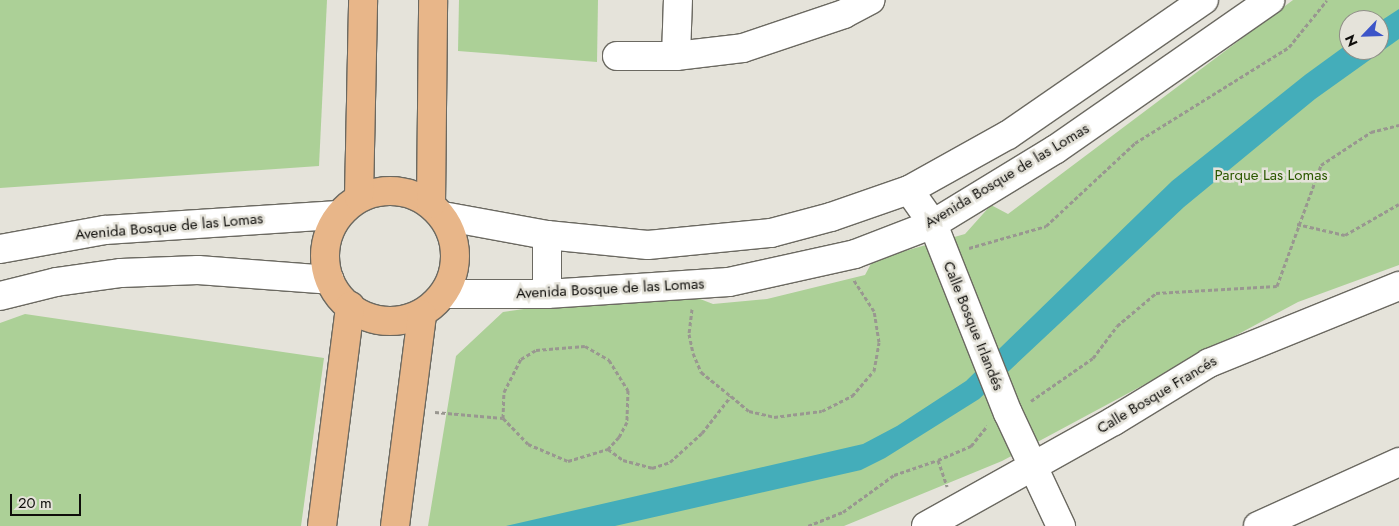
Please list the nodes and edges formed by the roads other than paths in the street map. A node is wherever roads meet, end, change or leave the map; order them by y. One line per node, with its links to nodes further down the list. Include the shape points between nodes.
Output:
1 (363, 0): 10 (main road)
2 (433, 0): 11 (main road)
3 (678, 0): 8 (street)
4 (870, 0): 8 (street, via 844,14 742,48)
5 (1204, 0): 9 (street, via 1070,96)
6 (1270, 0): 13 (street, Avenida Bosque de las Lomas, via 1056,149)
7 (617, 56): 8 (street)
8 (676, 56)
9 (909, 190): 13 (street, Calle Bosque Irlandés); 14 (street, via 771,233 648,245)
10 (359, 197): 11 (main road, via 381,190 399,190); 12 (main road)
11 (437, 210): 14 (street); 18 (main road, via 452,235 456,255 453,276)
12 (338, 215): 15 (street, Avenida Bosque de las Lomas, via 105,230); 16 (main road, via 328,235 325,258)
13 (933, 224): 19 (street, Avenida Bosque de las Lomas, via 855,254 780,273 698,284); 24 (street, Calle Bosque Irlandés, via 1008,413)
14 (547, 235): 19 (street)
15 (0, 249)
16 (330, 280): 20 (street, via 198,270 121,273 56,282); 21 (main road)
17 (1399, 286): 24 (street, Calle Bosque Francés, via 1209,363)
18 (444, 294): 19 (street, Avenida Bosque de las Lomas); 22 (main road)
19 (546, 294)
20 (0, 296)
21 (350, 306): 22 (main road, via 376,320 395,321); 26 (main road)
22 (422, 314): 27 (main road)
23 (1399, 462): 29 (street)
24 (1033, 466): 25 (street, Calle Bosque Francés); 28 (street, Calle Bosque Irlandés)
25 (937, 520)
26 (322, 526)
27 (395, 526)
28 (1061, 526)
29 (1258, 526)

